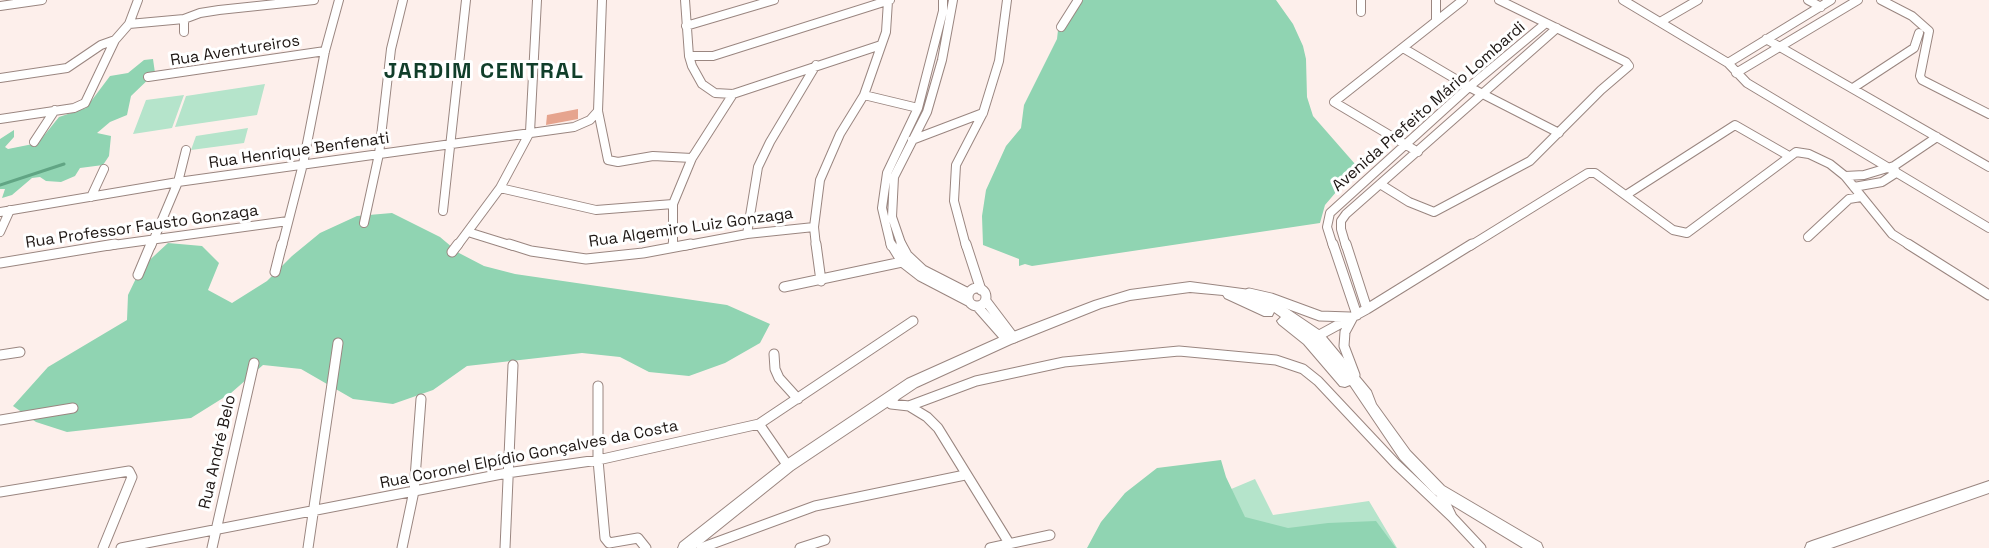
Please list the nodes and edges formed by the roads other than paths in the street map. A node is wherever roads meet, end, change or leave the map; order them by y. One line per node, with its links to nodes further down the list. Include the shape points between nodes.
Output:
1 (42, 0): 28 (street)
2 (138, 0): 35 (street)
3 (314, 0): 26 (street)
4 (339, 0): 46 (street)
5 (403, 0): 73 (street, via 391,49)
6 (466, 0): 69 (street)
7 (537, 0): 64 (street)
8 (603, 0): 60 (street)
9 (685, 0): 36 (street)
10 (774, 0): 36 (street)
11 (889, 0): 43 (street); 47 (street, via 713,56)
12 (943, 0): 58 (street)
13 (953, 0): 67 (street, via 927,112)
14 (1007, 0): 61 (street, via 999,61)
15 (1078, 0): 37 (street)
16 (1361, 0): 30 (street)
17 (1436, 0): 32 (street)
18 (1463, 0): 32 (street)
19 (1499, 0): 27 (street)
20 (1623, 0): 33 (street)
21 (1698, 0): 33 (street)
22 (1808, 0): 29 (street)
23 (1831, 0): 29 (street)
24 (1858, 0): 44 (street)
25 (1881, 0): 62 (street, via 1912,16 1929,31 1922,80)
26 (274, 3): 31 (street, via 200,13)
27 (1515, 4): 34 (street)
28 (0, 6)
29 (1821, 7): 41 (street)
30 (1360, 12)
31 (184, 19): 35 (street); 39 (street)
32 (1436, 20): 45 (street)
33 (1660, 22): 48 (street)
34 (1546, 23): 38 (street); 53 (street, Avenida Prefeito Mário Lombardi)
35 (129, 24): 42 (street)
36 (686, 26): 47 (street)
37 (1061, 27)
38 (1557, 28): 56 (street, Avenida Prefeito Mário Lombardi); 65 (street, via 1629,66)
39 (184, 32)
40 (1919, 33): 54 (street, via 1914,48)
41 (1766, 39): 44 (street); 48 (street)
42 (115, 40): 52 (street, via 67,68); 59 (street, via 88,99 74,108)
43 (881, 45): 49 (street); 57 (street)
44 (1779, 46): 50 (street); 54 (street)
45 (1403, 48): 53 (street); 70 (street, via 1335,100 1334,105)
46 (325, 51): 51 (street, Rua Aventureiros); 76 (street)
47 (689, 56): 55 (street, via 694,74 708,90)
48 (1728, 63): 50 (street)
49 (816, 65): 55 (street); 101 (street, via 759,167)
50 (1736, 73): 77 (street)
51 (148, 77)
52 (0, 78)
53 (1469, 87): 56 (street); 70 (street, Avenida Prefeito Mário Lombardi)
54 (1853, 88): 66 (street)
55 (733, 94): 75 (street)
56 (1482, 94): 65 (street); 72 (street, Avenida Prefeito Mário Lombardi)
57 (864, 95): 58 (street); 95 (street, via 840,134 820,180)
58 (918, 108): 106 (street, via 887,174 882,208 891,246)
59 (55, 110): 63 (street); 68 (street)
60 (598, 111): 64 (street, Rua Henrique Benfenati, via 580,126); 75 (street, via 608,160)
61 (983, 113): 67 (street); 112 (street, via 956,165 954,201)
62 (1989, 114)
63 (0, 119)
64 (530, 132): 69 (street, Rua Henrique Benfenati); 85 (street)
65 (1559, 133): 83 (street, via 1530,161 1434,212)
66 (1937, 137): 78 (street); 80 (street)
67 (912, 140): 116 (street, via 894,177 892,217 898,239 907,255 923,270)
68 (34, 142)
69 (451, 144): 73 (street, Rua Henrique Benfenati); 91 (street)
70 (1404, 145): 72 (street); 96 (street, Avenida Prefeito Mário Lombardi, via 1330,213)
71 (186, 150): 82 (street)
72 (1418, 152): 83 (street, Avenida Prefeito Mário Lombardi)
73 (379, 153): 76 (street, Rua Henrique Benfenati); 94 (street)
74 (1789, 156): 81 (street, via 1796,152 1809,154); 86 (street, via 1735,125); 86 (street, via 1687,233 1673,230)
75 (692, 158): 89 (street)
76 (303, 164): 82 (street, Rua Henrique Benfenati); 93 (street)
77 (1885, 167): 80 (street); 81 (street, via 1864,175)
78 (1989, 167)
79 (104, 169): 87 (street)
80 (1895, 170): 84 (street, via 1871,186); 97 (street)
81 (1845, 176): 84 (street)
82 (178, 182): 87 (street, Rua Henrique Benfenati); 103 (street)
83 (1380, 184): 98 (street, Avenida Prefeito Mário Lombardi, via 1346,214)
84 (1854, 187): 88 (street)
85 (500, 188): 89 (street, via 596,210); 100 (street)
86 (1626, 195): 119 (street, via 1595,173 1588,173)
87 (91, 197): 90 (street, Rua Henrique Benfenati)
88 (1861, 197): 102 (street, via 1849,199); 115 (street, via 1892,234)
89 (673, 204): 104 (street)
90 (10, 210): 92 (street, Rua Henrique Benfenati); 99 (street)
91 (443, 211)
92 (0, 212)
93 (288, 221): 103 (street, Rua Professor Fausto Gonzaga); 108 (street)
94 (364, 223)
95 (814, 227): 101 (street, Rua Algemiro Luiz Gonzaga); 110 (street)
96 (1327, 227): 98 (street); 121 (street)
97 (1989, 228)
98 (1341, 229): 119 (street)
99 (0, 232)
100 (468, 232): 104 (street, Rua Algemiro Luiz Gonzaga, via 531,250 586,259); 105 (street)
101 (747, 234): 104 (street, Rua Algemiro Luiz Gonzaga)
102 (1808, 237)
103 (153, 238): 107 (street, Rua Professor Fausto Gonzaga); 109 (street)
104 (673, 247)
105 (452, 252)
106 (902, 262): 110 (street); 116 (street, via 920,276)
107 (0, 263)
108 (275, 272)
109 (138, 275)
110 (821, 281): 111 (street)
111 (784, 287)
112 (981, 290): 116 (street, via 974,289); 117 (street, via 987,295)
113 (1217, 290): 114 (main road); 124 (main road); 125 (main road, via 1190,287 1130,295)
114 (1246, 293): 120 (street); 124 (main road, via 1281,310)
115 (1989, 295)
116 (968, 297): 118 (street)
117 (986, 301): 118 (street); 125 (street)
118 (977, 306): 125 (street)
119 (1366, 309): 121 (street)
120 (1320, 316): 121 (street); 123 (street)
121 (1355, 316): 123 (street); 127 (street, via 1345,332)
122 (914, 321): 136 (street, Rua Coronel Elpídio Gonçalves da Costa)
123 (1333, 328): 124 (street); 127 (street)
124 (1313, 338): 137 (main road, via 1361,400)
125 (1011, 339): 134 (main road)
126 (338, 343): 150 (street)
127 (1344, 346): 137 (street)
128 (20, 352): 130 (street)
129 (774, 354): 136 (street, via 779,378)
130 (0, 355)
131 (254, 363): 152 (street, Rua André Belo)
132 (513, 365): 144 (street)
133 (598, 386): 142 (street)
134 (896, 393): 138 (street, via 891,404); 143 (main road)
135 (421, 399): 148 (street)
136 (798, 399): 141 (street, Rua Coronel Elpídio Gonçalves da Costa)
137 (1369, 401): 147 (main road, via 1405,455)
138 (909, 406): 145 (street, via 938,428); 151 (street, via 976,381 1064,362 1179,351 1276,360 1303,369 1318,381 1395,464)
139 (73, 408): 140 (street)
140 (0, 420)
141 (759, 424): 142 (street, Rua Coronel Elpídio Gonçalves da Costa); 143 (street)
142 (598, 459): 144 (street, Rua Coronel Elpídio Gonçalves da Costa); 162 (street, via 605,538 609,543 638,538)
143 (788, 466): 163 (main road)
144 (507, 474): 148 (street, Rua Coronel Elpídio Gonçalves da Costa); 161 (street)
145 (965, 475): 155 (street); 164 (street, via 815,506)
146 (1989, 487): 169 (main road)
147 (1439, 490): 151 (street); 168 (main road)
148 (414, 491): 150 (street, Rua Coronel Elpídio Gonçalves da Costa); 160 (street)
149 (0, 492): 156 (street, via 131,473)
150 (315, 511): 152 (street, Rua Coronel Elpídio Gonçalves da Costa); 159 (street)
151 (1452, 517): 167 (street)
152 (216, 529): 157 (street, Rua Coronel Elpídio Gonçalves da Costa); 158 (street, Rua André Belo)
153 (1050, 534): 155 (street)
154 (825, 540): 165 (street)
155 (1009, 543): 166 (street)
156 (103, 548)
157 (121, 548)
158 (212, 548)
159 (308, 548)
160 (402, 548)
161 (505, 548)
162 (646, 548)
163 (685, 548)
164 (701, 548)
165 (800, 548)
166 (990, 548)
167 (1481, 548)
168 (1536, 548)
169 (1812, 548)

